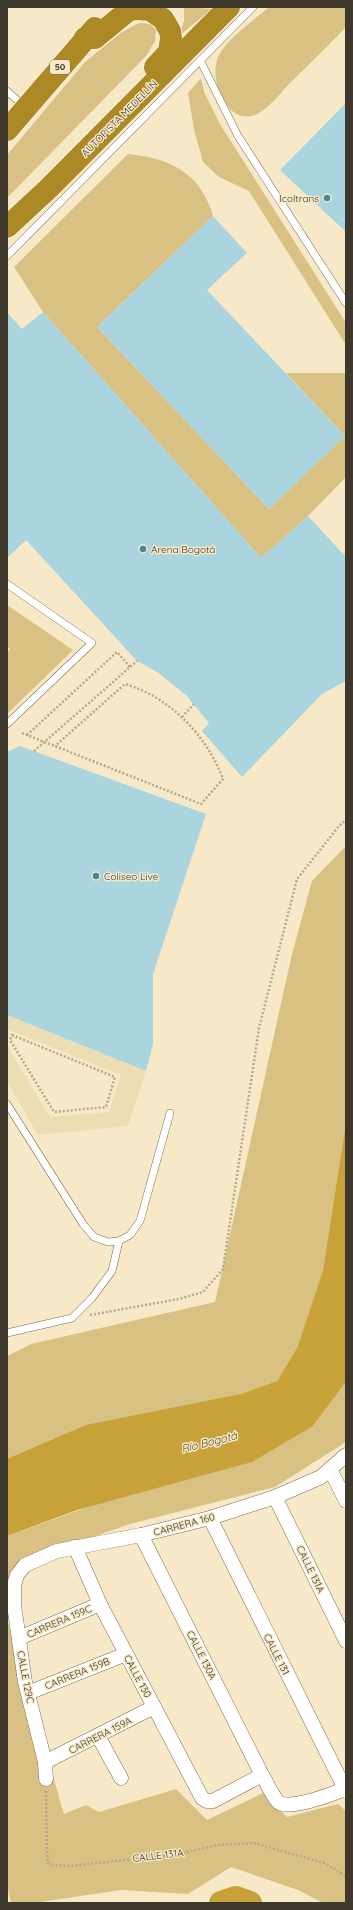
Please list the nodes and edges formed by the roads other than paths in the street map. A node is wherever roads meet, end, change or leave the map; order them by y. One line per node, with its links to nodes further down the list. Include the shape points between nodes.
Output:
1 (116, 7): 4 (highway, 50)
2 (229, 7): 8 (highway, AUTOPISTA MEDELLÍN)
3 (253, 7): 5 (lane)
4 (85, 38): 7 (highway, 50); 8 (highway, via 95,38 129,10 137,9 150,10 160,15 170,31 169,52 116,108)
5 (200, 60): 11 (lane); 14 (lane, via 238,136)
6 (7, 91): 7 (lane)
7 (26, 107): 9 (highway, 50)
8 (115, 121): 10 (highway, AUTOPISTA MEDELLÍN)
9 (7, 130)
10 (7, 227)
11 (14, 250): 12 (lane); 13 (lane)
12 (7, 256)
13 (7, 261)
14 (346, 303)
15 (7, 584): 16 (lane, via 92,643)
16 (7, 724)
17 (7, 1104): 19 (lane, via 83,1224 94,1237 108,1242)
18 (170, 1112): 19 (lane, via 140,1221 130,1235)
19 (119, 1241): 20 (lane, via 112,1271 92,1298 72,1318)
20 (7, 1333)
21 (346, 1455): 22 (street, CARRERA 160)
22 (330, 1469): 23 (street, CARRERA 160, via 321,1477); 24 (street)
23 (275, 1497): 25 (street, CARRERA 160); 31 (street, CALLE 131A)
24 (346, 1501)
25 (210, 1518): 26 (street, CARRERA 160); 40 (street, CALLE 131)
26 (141, 1536): 27 (street, CARRERA 160); 37 (street, CALLE 130A)
27 (75, 1547): 28 (street, CARRERA 160, via 57,1551 25,1566); 29 (street, CALLE 130)
28 (17, 1575): 30 (street, CALLE 129C, via 14,1605)
29 (100, 1604): 30 (street, CARRERA 159C); 32 (street, CALLE 130)
30 (19, 1638): 33 (street, CALLE 129C)
31 (346, 1641)
32 (126, 1654): 33 (street, CARRERA 159B); 34 (street, CALLE 130)
33 (28, 1693): 36 (street, CALLE 129C)
34 (154, 1707): 35 (street, CARRERA 159A); 37 (street, CALLE 130, via 202,1798 213,1801)
35 (98, 1736): 36 (street, CARRERA 159A); 38 (street)
36 (45, 1762): 39 (street, CALLE 129C)
37 (262, 1775): 40 (street, CALLE 130A, via 278,1801 283,1804 315,1800)
38 (121, 1778)
39 (46, 1779)
40 (346, 1790)

